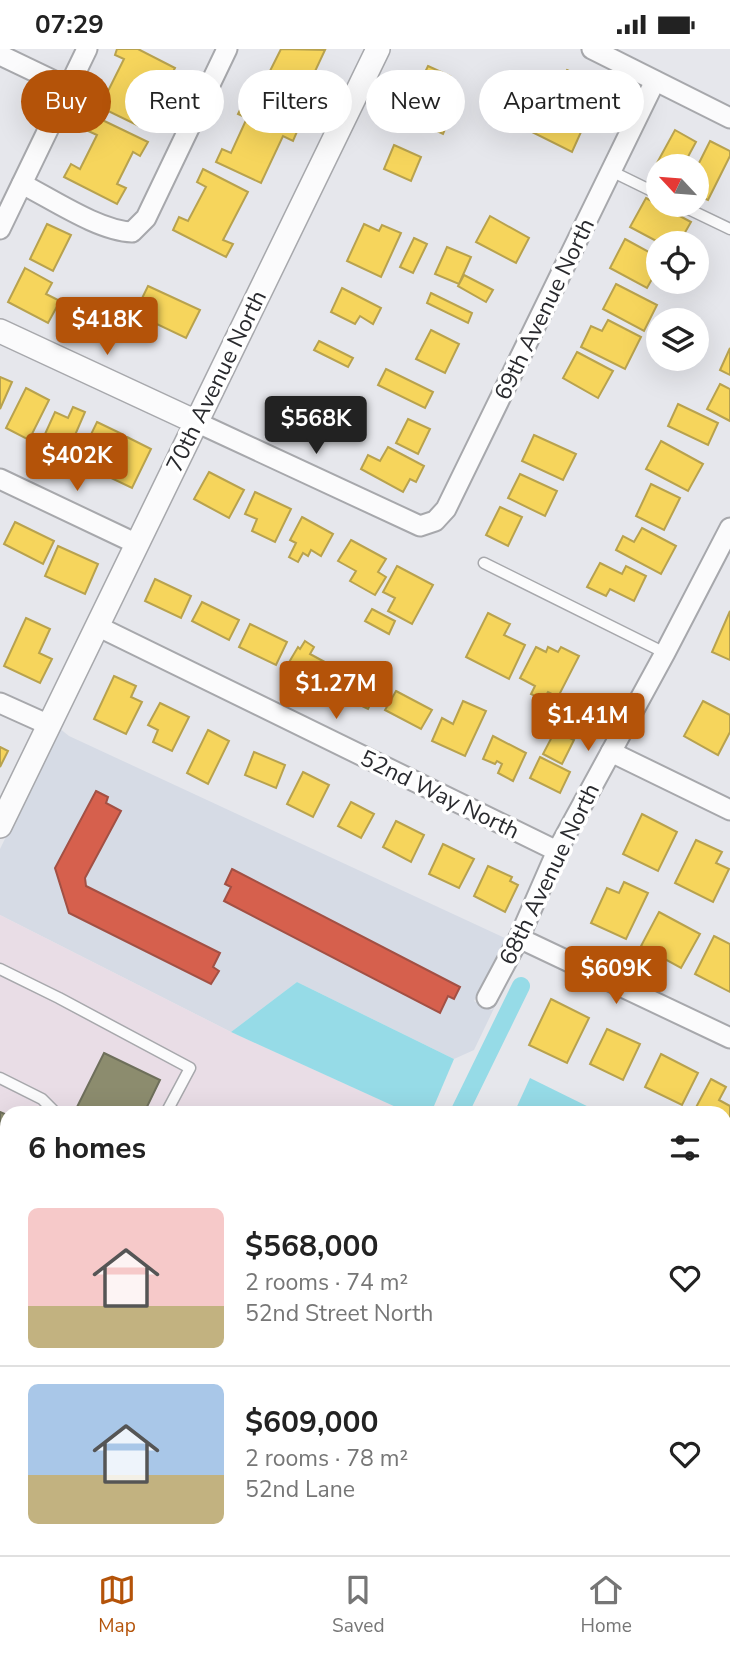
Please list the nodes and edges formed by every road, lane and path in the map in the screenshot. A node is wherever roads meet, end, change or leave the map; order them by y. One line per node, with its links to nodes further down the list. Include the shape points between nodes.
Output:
1 (88, 49): 7 (street)
2 (227, 49): 12 (street, via 146,218 132,232 105,227)
3 (378, 49): 18 (street, 70th Avenue North)
4 (592, 49): 8 (street)
5 (0, 55): 6 (street)
6 (31, 70)
7 (78, 70)
8 (655, 81): 9 (street); 11 (street, 69th Avenue North)
9 (730, 118)
10 (47, 133): 12 (street)
11 (611, 171): 13 (lane); 18 (street, 69th Avenue North, via 446,509 435,521 420,526)
12 (22, 184): 15 (street)
13 (646, 188)
14 (705, 217): 16 (lane)
15 (0, 229)
16 (730, 229)
17 (0, 331): 18 (street)
18 (196, 422): 21 (street, 70th Avenue North)
19 (0, 479): 21 (street)
20 (728, 537): 24 (street, 68th Avenue North)
21 (137, 544): 23 (street, 70th Avenue North)
22 (484, 563): 24 (lane)
23 (97, 626): 26 (street, 70th Avenue North); 30 (street, 52nd Way North)
24 (665, 653): 27 (street, 68th Avenue North)
25 (0, 702): 26 (street)
26 (49, 725): 29 (street, 70th Avenue North)
27 (611, 752): 28 (street); 30 (street, 68th Avenue North)
28 (730, 810)
29 (0, 826)
30 (557, 852): 31 (street, 68th Avenue North)
31 (519, 938): 33 (street, 68th Avenue North); 34 (street)
32 (0, 969): 37 (lane, via 190,1068)
33 (487, 998)
34 (730, 1038)
35 (0, 1077): 36 (lane)
36 (49, 1106)
37 (170, 1106)

